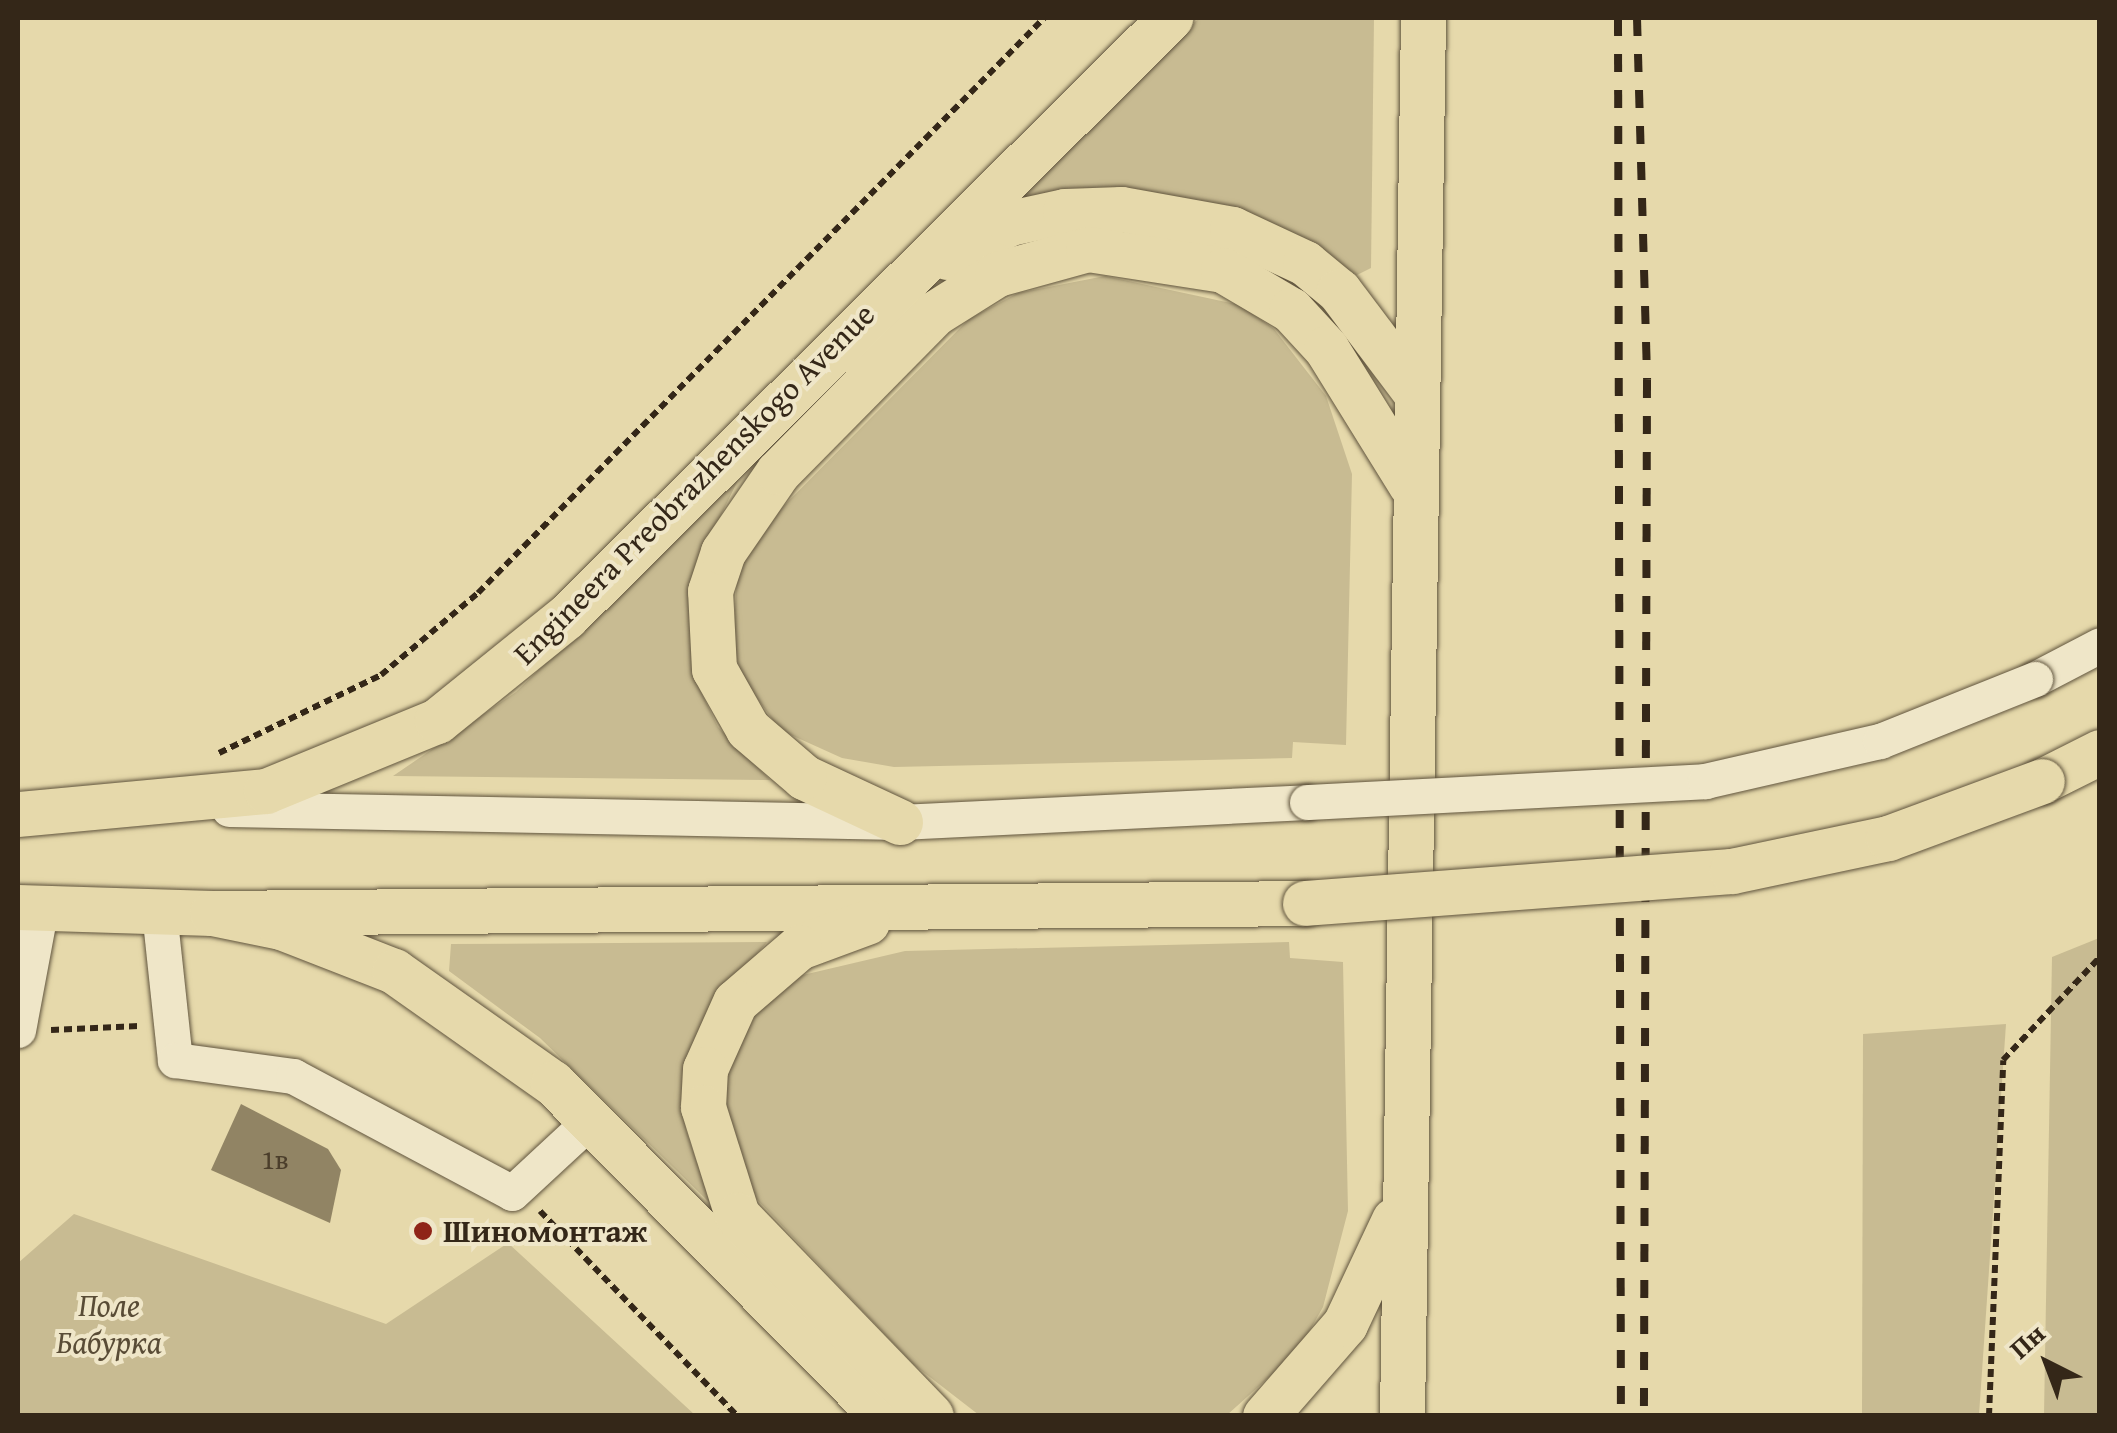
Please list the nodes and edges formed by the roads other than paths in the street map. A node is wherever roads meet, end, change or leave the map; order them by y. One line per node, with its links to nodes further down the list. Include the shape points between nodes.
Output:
1 (1170, 18): 3 (main road, Engineera Preobrazhenskogo Avenue)
2 (1423, 18): 4 (main road)
3 (852, 328): 4 (main road, via 1010,224 1121,209 1232,229 1305,263 1339,291); 8 (main road, Engineera Preobrazhenskogo Avenue, via 566,617 437,721 327,772)
4 (1415, 392): 5 (main road)
5 (1411, 485): 10 (main road, via 1326,348 1291,310 1223,270 1088,249 997,274 936,313 778,472 724,552 710,592 714,669 748,729 804,778); 17 (main road)
6 (2100, 645): 10 (lane, bridge, via 1880,742 1706,781)
7 (2100, 752): 14 (main road, bridge, via 2042,781 1888,838 1732,871 1305,903)
8 (174, 806): 9 (main road, Engineera Preobrazhenskogo Avenue); 10 (lane)
9 (18, 814)
10 (900, 822)
11 (29, 907): 12 (main road); 15 (lane)
12 (160, 911): 13 (main road); 16 (lane, via 174,1060 293,1076 512,1193)
13 (212, 912): 14 (main road); 16 (main road, via 281,927 394,971 508,1046)
14 (899, 912): 18 (main road, via 814,941 764,970 716,1037 703,1108 737,1216)
15 (18, 1030)
16 (592, 1119): 18 (main road, via 792,1320)
17 (1400, 1209): 21 (main road, via 1345,1324); 22 (main road)
18 (891, 1400): 19 (main road); 20 (main road)
19 (931, 1416)
20 (944, 1416)
21 (1265, 1416)
22 (1402, 1416)

